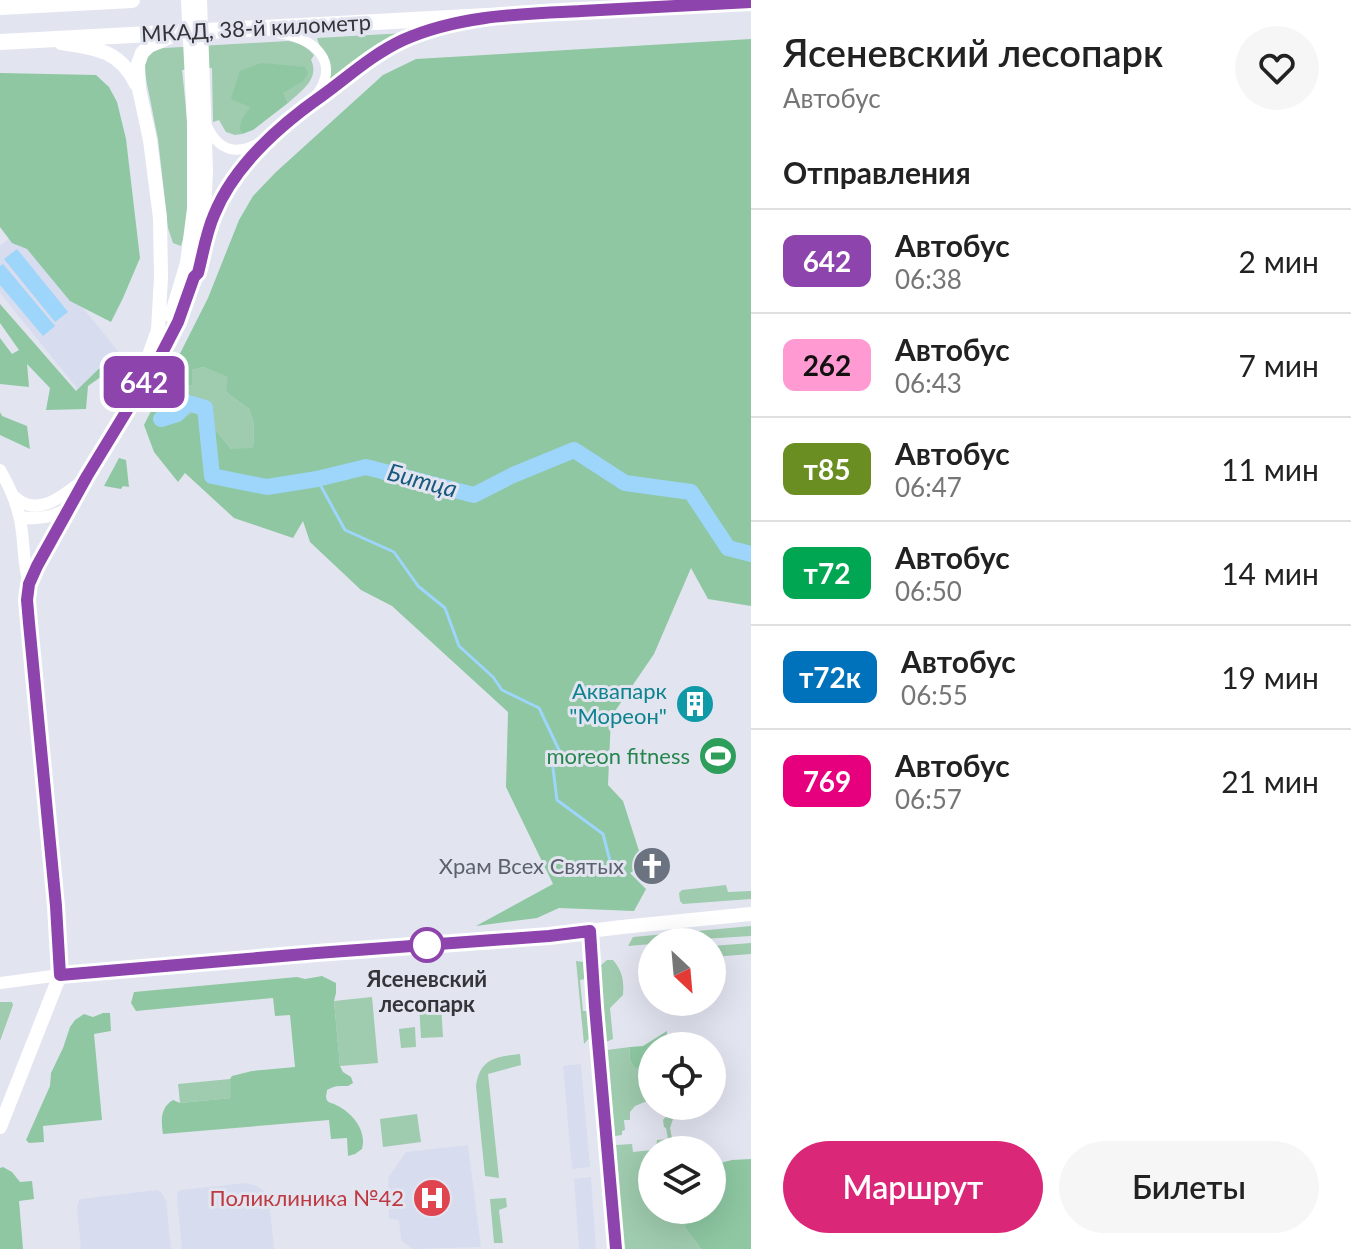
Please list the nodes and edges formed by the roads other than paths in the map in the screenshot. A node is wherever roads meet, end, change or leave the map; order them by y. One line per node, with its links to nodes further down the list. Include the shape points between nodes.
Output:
1 (37, 0): 6 (main road)
2 (132, 0): 6 (highway, МКАД, 38-й километр)
3 (188, 0): 11 (main road)
4 (200, 0): 11 (main road)
5 (751, 2): 7 (highway, МКАД, 38-й километр)
6 (4, 7)
7 (503, 15): 8 (highway, МКАД, 38-й километр); 13 (main road, via 405,39)
8 (215, 31): 9 (highway, МКАД, 38-й километр); 12 (main road, via 173,36 149,46 138,64); 13 (street, via 288,34 313,45 326,73)
9 (37, 40): 10 (highway, МКАД, 38-й километр); 12 (main road, via 105,52 127,68)
10 (0, 42)
11 (198, 79): 14 (main road); 17 (main road)
12 (139, 89): 16 (main road)
13 (305, 107): 15 (main road)
14 (205, 121): 15 (street, via 216,141 232,150 254,146); 18 (main road, via 205,209)
15 (274, 134): 18 (main road, via 224,194)
16 (160, 218): 17 (main road, via 165,242 175,252 186,248); 19 (main road, via 158,330)
17 (192, 237): 19 (main road, via 169,322)
18 (194, 277): 19 (main road, via 178,322)
19 (134, 398): 21 (main road)
20 (0, 470): 22 (street)
21 (87, 476): 22 (street, via 43,505 29,506); 23 (main road)
22 (13, 496): 24 (street)
23 (71, 506): 24 (street, via 60,514); 25 (main road)
24 (20, 517): 25 (street)
25 (29, 584): 28 (main road)
26 (751, 914): 27 (main road)
27 (590, 931): 28 (main road); 31 (main road)
28 (60, 975): 29 (street); 30 (main road)
29 (0, 983)
30 (0, 1127)
31 (616, 1249)

